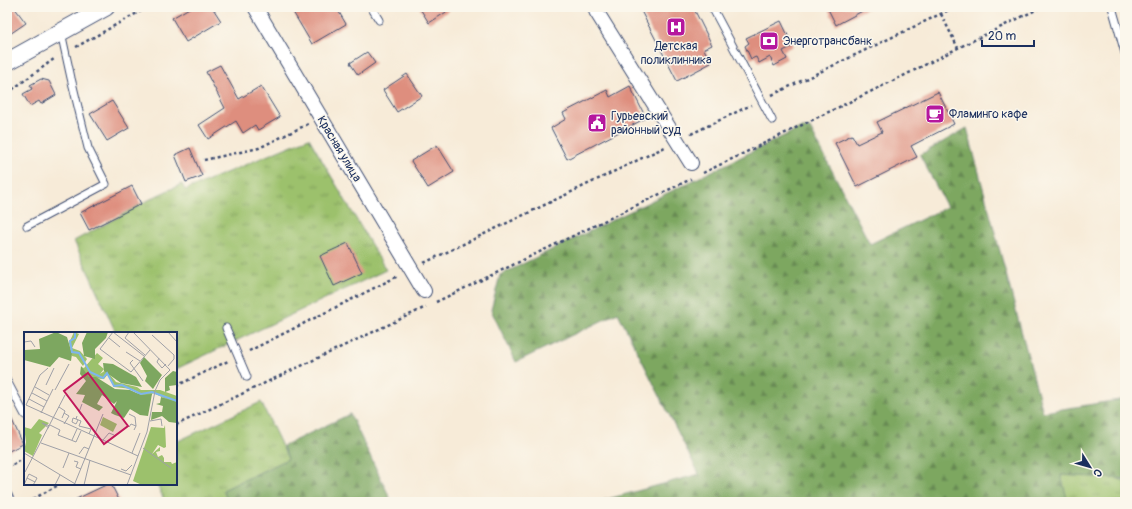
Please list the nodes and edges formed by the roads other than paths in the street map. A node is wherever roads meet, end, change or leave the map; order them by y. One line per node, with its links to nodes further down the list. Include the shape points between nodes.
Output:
1 (106, 7): 8 (street)
2 (255, 7): 14 (street, Красная улица)
3 (371, 7): 7 (lane)
4 (712, 7): 11 (lane)
5 (1112, 7): 9 (lane)
6 (596, 11): 12 (street)
7 (379, 20)
8 (61, 32): 10 (street); 13 (lane, via 88,148 106,184)
9 (1125, 53)
10 (7, 62)
11 (772, 120)
12 (694, 169)
13 (27, 226)
14 (424, 291)
15 (226, 328): 16 (lane)
16 (247, 377)
17 (7, 381): 18 (lane)
18 (24, 412)
19 (8, 494): 20 (lane)
20 (11, 502)

